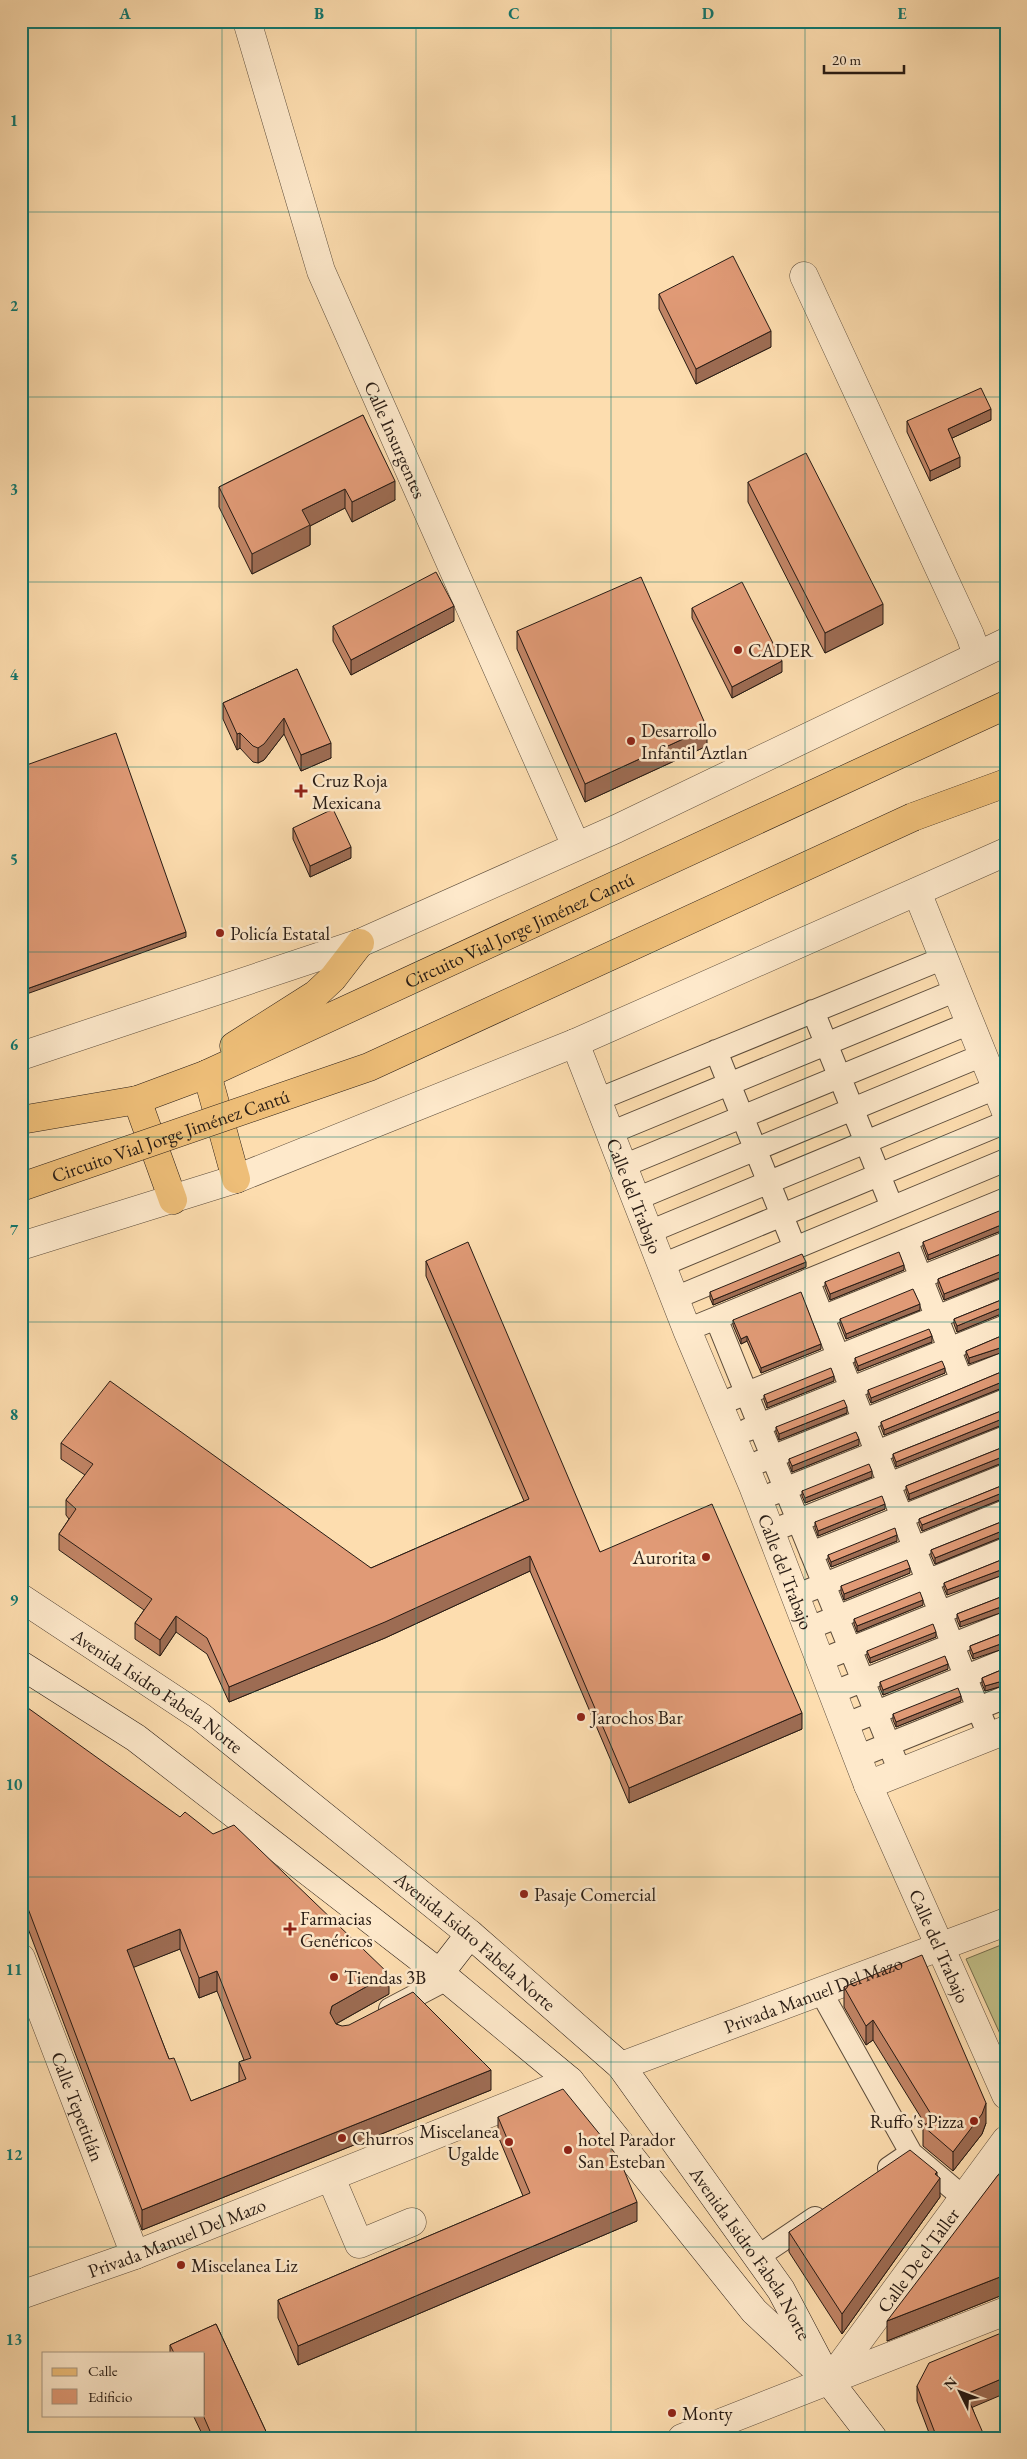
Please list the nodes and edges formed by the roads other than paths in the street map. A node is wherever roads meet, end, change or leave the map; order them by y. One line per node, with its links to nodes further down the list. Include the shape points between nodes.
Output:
1 (247, 21): 7 (street, Calle Insurgentes, via 320,271)
2 (804, 276): 4 (street)
3 (1006, 642): 4 (street)
4 (977, 655): 7 (street)
5 (1006, 705): 20 (main road, Circuito Vial Jorge Jiménez Cantú)
6 (1006, 783): 38 (main road, Circuito Vial Jorge Jiménez Cantú, bridge, via 913,818 370,1067)
7 (576, 846): 10 (street)
8 (1006, 852): 9 (street)
9 (917, 892): 11 (street); 15 (street)
10 (360, 943): 18 (street); 20 (main road, via 334,978 316,994 231,1048)
11 (944, 958): 12 (street); 13 (street)
12 (957, 990): 14 (street); 16 (street)
13 (813, 1011): 16 (street); 17 (street)
14 (970, 1023): 19 (street); 21 (street)
15 (574, 1043): 24 (street, Calle del Trabajo); 36 (street)
16 (826, 1044): 21 (street); 22 (street)
17 (716, 1051): 22 (street); 24 (street)
18 (21, 1056)
19 (983, 1056): 25 (street); 26 (street)
20 (207, 1074): 23 (main road, Circuito Vial Jorge Jiménez Cantú); 36 (main road)
21 (839, 1077): 26 (street); 27 (street)
22 (729, 1084): 27 (street); 30 (street)
23 (136, 1100): 28 (main road, Circuito Vial Jorge Jiménez Cantú); 41 (main road)
24 (597, 1100): 30 (street, Calle del Trabajo)
25 (1001, 1100): 31 (street)
26 (853, 1109): 31 (street); 32 (street)
27 (742, 1117): 32 (street); 34 (street)
28 (21, 1120)
29 (1006, 1122): 35 (street)
30 (610, 1133): 34 (street, Calle del Trabajo)
31 (866, 1142): 35 (street); 37 (street)
32 (755, 1149): 37 (street); 39 (street)
33 (1006, 1160): 42 (street)
34 (623, 1166): 39 (street, Calle del Trabajo)
35 (879, 1175): 42 (street); 43 (street)
36 (236, 1179): 41 (street)
37 (768, 1183): 43 (street); 44 (street)
38 (21, 1187)
39 (636, 1199): 44 (street, Calle del Trabajo)
40 (1006, 1199): 45 (street)
41 (173, 1200): 47 (street)
42 (892, 1208): 48 (street)
43 (782, 1216): 48 (street); 49 (street)
44 (649, 1232): 49 (street, Calle del Trabajo)
45 (906, 1240): 50 (street); 51 (street)
46 (1006, 1243): 50 (street)
47 (21, 1246)
48 (795, 1248): 53 (street)
49 (662, 1265): 53 (street, Calle del Trabajo)
50 (921, 1277): 54 (street); 55 (street)
51 (808, 1280): 54 (street); 56 (street)
52 (1006, 1289): 55 (street)
53 (675, 1298): 58 (street, Calle del Trabajo)
54 (822, 1317): 60 (street)
55 (937, 1317): 59 (street); 60 (street)
56 (716, 1318): 58 (street); 68 (street)
57 (1006, 1326): 59 (street)
58 (687, 1330): 65 (street, Calle del Trabajo)
59 (950, 1349): 62 (street); 63 (street)
60 (838, 1356): 63 (street); 65 (street)
61 (1006, 1363): 62 (street)
62 (962, 1381): 67 (street)
63 (851, 1388): 67 (street); 68 (street)
64 (1006, 1400): 66 (street)
65 (719, 1404): 69 (street, Calle del Trabajo)
66 (975, 1412): 70 (street); 71 (street)
67 (863, 1420): 71 (street); 72 (street)
68 (759, 1425): 69 (street); 72 (street)
69 (732, 1436): 73 (street, Calle del Trabajo)
70 (997, 1441): 74 (street); 75 (street)
71 (876, 1452): 75 (street); 76 (street)
72 (772, 1457): 73 (street); 76 (street)
73 (744, 1468): 77 (street, Calle del Trabajo)
74 (1004, 1479): 79 (street)
75 (889, 1484): 79 (street); 80 (street)
76 (785, 1489): 77 (street); 80 (street)
77 (757, 1500): 81 (street, Calle del Trabajo)
78 (1006, 1512): 82 (street)
79 (901, 1516): 82 (street); 84 (street)
80 (798, 1521): 81 (street); 84 (street)
81 (769, 1532): 88 (street, Calle del Trabajo)
82 (914, 1548): 85 (street); 86 (street)
83 (1006, 1549): 85 (street)
84 (811, 1553): 86 (street)
85 (927, 1580): 90 (street); 91 (street)
86 (824, 1585): 88 (street); 91 (street)
87 (1006, 1586): 90 (street)
88 (794, 1596): 93 (street, Calle del Trabajo)
89 (21, 1598): 112 (street, Avenida Isidro Fabela Norte, via 201,1717)
90 (940, 1612): 94 (street); 95 (street)
91 (837, 1616): 93 (street); 95 (street)
92 (1006, 1623): 94 (street)
93 (807, 1629): 97 (street, Calle del Trabajo)
94 (952, 1644): 99 (street); 100 (street)
95 (850, 1648): 97 (street); 100 (street)
96 (1006, 1660): 99 (street)
97 (819, 1661): 101 (street, Calle del Trabajo)
98 (21, 1664): 115 (street, Avenida Isidro Fabela Norte, via 136,1738)
99 (965, 1676): 103 (street); 104 (street)
100 (863, 1680): 101 (street); 104 (street)
101 (832, 1693): 105 (street, Calle del Trabajo)
102 (1006, 1697): 103 (street)
103 (978, 1708): 106 (street); 107 (street)
104 (875, 1712): 105 (street); 107 (street)
105 (844, 1725): 108 (street, Calle del Trabajo)
106 (997, 1733): 109 (street)
107 (888, 1744): 108 (street); 109 (street)
108 (857, 1757): 110 (street, Calle del Trabajo)
109 (900, 1772): 110 (street)
110 (868, 1785): 113 (street, Calle del Trabajo)
111 (1006, 1922): 113 (street, Privada Manuel Del Mazo)
112 (470, 1934): 115 (street); 118 (street, Avenida Isidro Fabela Norte)
113 (940, 1948): 116 (street, Privada Manuel Del Mazo); 120 (street, Calle del Trabajo)
114 (21, 1958): 128 (street, Calle Tepetitlán)
115 (443, 1976): 117 (street); 119 (street, Avenida Isidro Fabela Norte)
116 (821, 1992): 118 (street, Privada Manuel Del Mazo); 122 (street)
117 (369, 2019)
118 (621, 2066): 129 (street, Avenida Isidro Fabela Norte)
119 (570, 2081): 123 (street, Privada Manuel Del Mazo); 132 (street, Avenida Isidro Fabela Norte, via 754,2311)
120 (1006, 2095)
121 (1006, 2140): 125 (street, Calle De el Taller)
122 (911, 2153): 124 (street); 125 (street)
123 (331, 2178): 127 (street, via 359,2244); 128 (street, Privada Manuel Del Mazo)
124 (870, 2180)
125 (964, 2198): 132 (street, Calle De el Taller)
126 (830, 2208): 129 (street)
127 (412, 2222)
128 (135, 2255): 130 (street, Privada Manuel Del Mazo)
129 (757, 2257): 132 (street, Avenida Isidro Fabela Norte, via 781,2290)
130 (21, 2295)
131 (1006, 2311): 132 (street)
132 (829, 2381): 133 (street); 134 (street, Avenida Isidro Fabela Norte)
133 (682, 2438)
134 (873, 2438)

